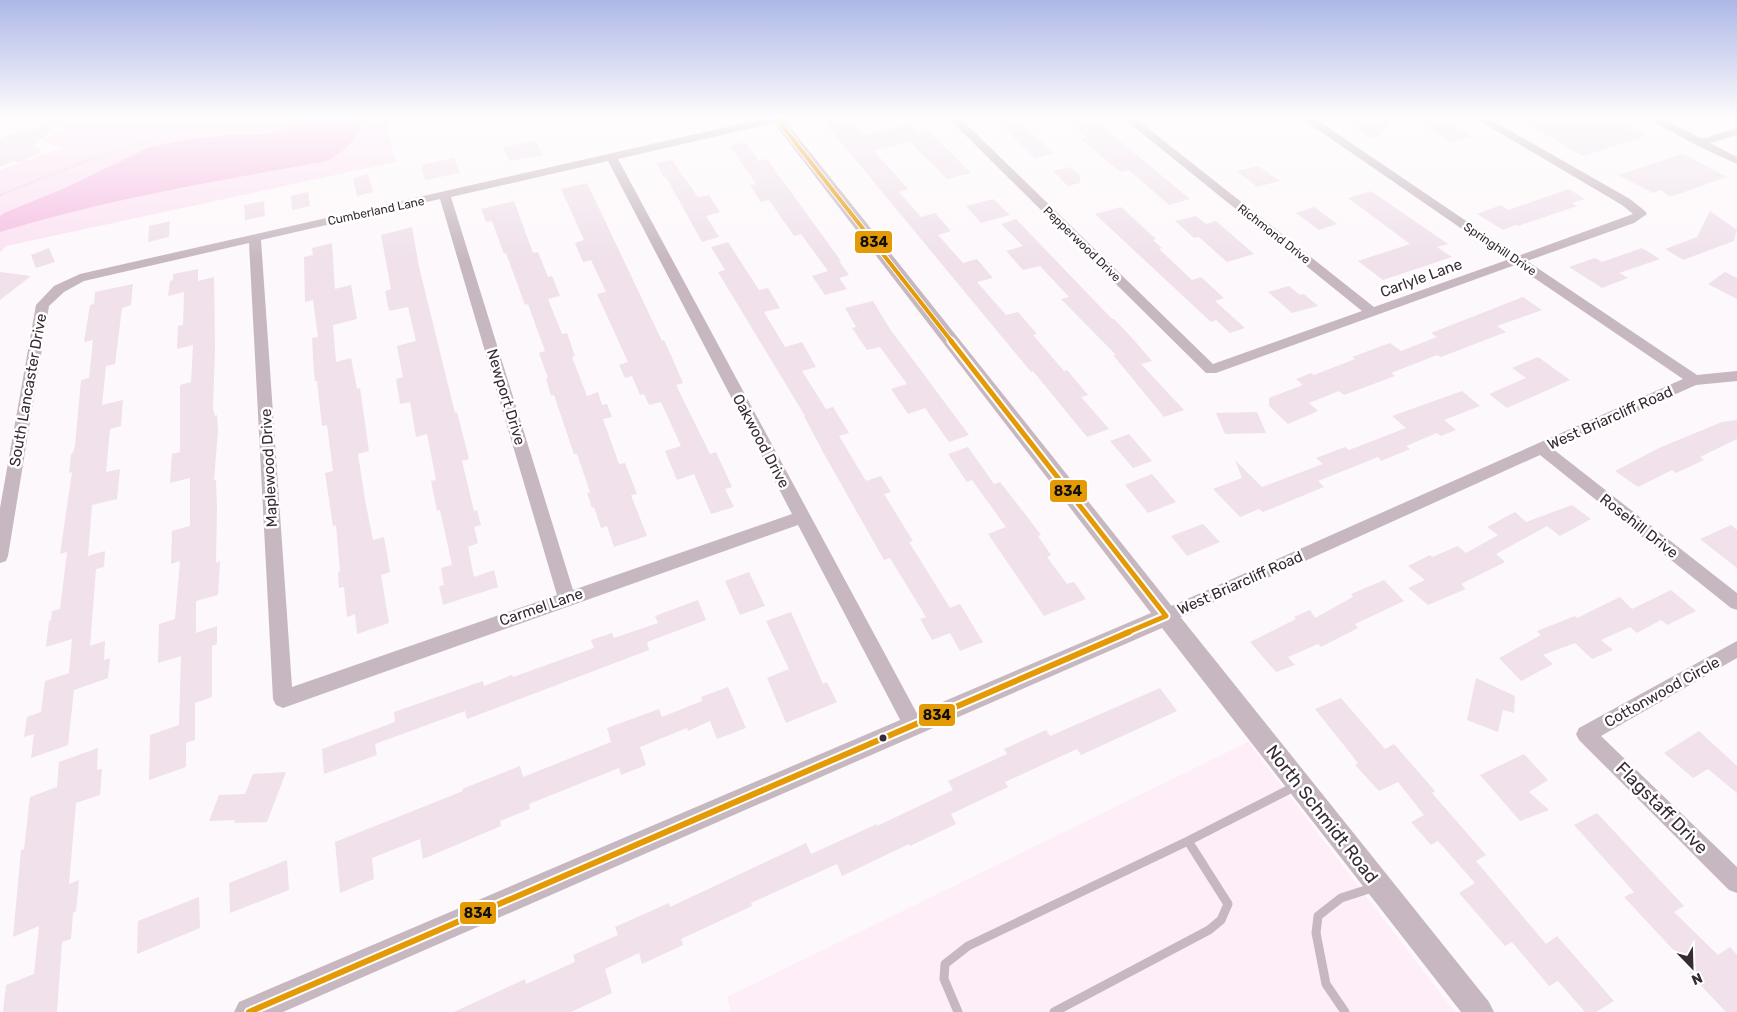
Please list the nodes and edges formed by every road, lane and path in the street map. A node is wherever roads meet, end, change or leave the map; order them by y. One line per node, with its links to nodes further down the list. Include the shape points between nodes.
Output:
1 (73, 165): 9 (path)
2 (575, 165): 10 (street, Cumberland Lane)
3 (615, 165): 19 (street, Oakwood Drive)
4 (814, 165): 23 (street, North Schmidt Road)
5 (1001, 165): 15 (street, Pepperwood Drive)
6 (1187, 165): 14 (street, Richmond Drive)
7 (1376, 165): 12 (street, Springhill Drive)
8 (1562, 165): 12 (street, Carlyle Lane, via 1641,214)
9 (0, 195)
10 (445, 195): 11 (street, Cumberland Lane); 21 (street, Newport Drive)
11 (255, 237): 13 (street, Cumberland Lane, via 80,278); 25 (street, Maplewood Drive)
12 (1517, 260): 14 (street, Carlyle Lane); 17 (street, Springhill Drive)
13 (59, 289): 20 (street, South Lancaster Drive, via 43,305)
14 (1372, 312): 15 (street, Carlyle Lane)
15 (1211, 370)
16 (1737, 376): 17 (street, West Briarcliff Road)
17 (1694, 380): 18 (street, West Briarcliff Road)
18 (1541, 448): 22 (street, Rosehill Drive); 23 (street, West Briarcliff Road)
19 (801, 517): 21 (street, Carmel Lane); 26 (street, Oakwood Drive)
20 (0, 556)
21 (567, 598): 25 (street, Carmel Lane)
22 (1737, 603)
23 (1166, 616): 26 (street, West Briarcliff Road); 28 (street, North Schmidt Road)
24 (1737, 649): 27 (street, Cottonwood Circle)
25 (283, 699)
26 (913, 725): 32 (street, West Briarcliff Road)
27 (1586, 734): 30 (street, Flagstaff Drive)
28 (1299, 784): 29 (lane); 31 (street, North Schmidt Road)
29 (1188, 841): 33 (lane, via 968,946 945,964 944,979); 34 (lane, via 1228,904 1221,920 1209,930)
30 (1737, 882)
31 (1379, 886): 35 (lane, via 1342,898 1318,916 1316,933 1326,984); 36 (street, North Schmidt Road)
32 (249, 1012)
33 (958, 1012)
34 (1054, 1012)
35 (1345, 1012)
36 (1479, 1012)

